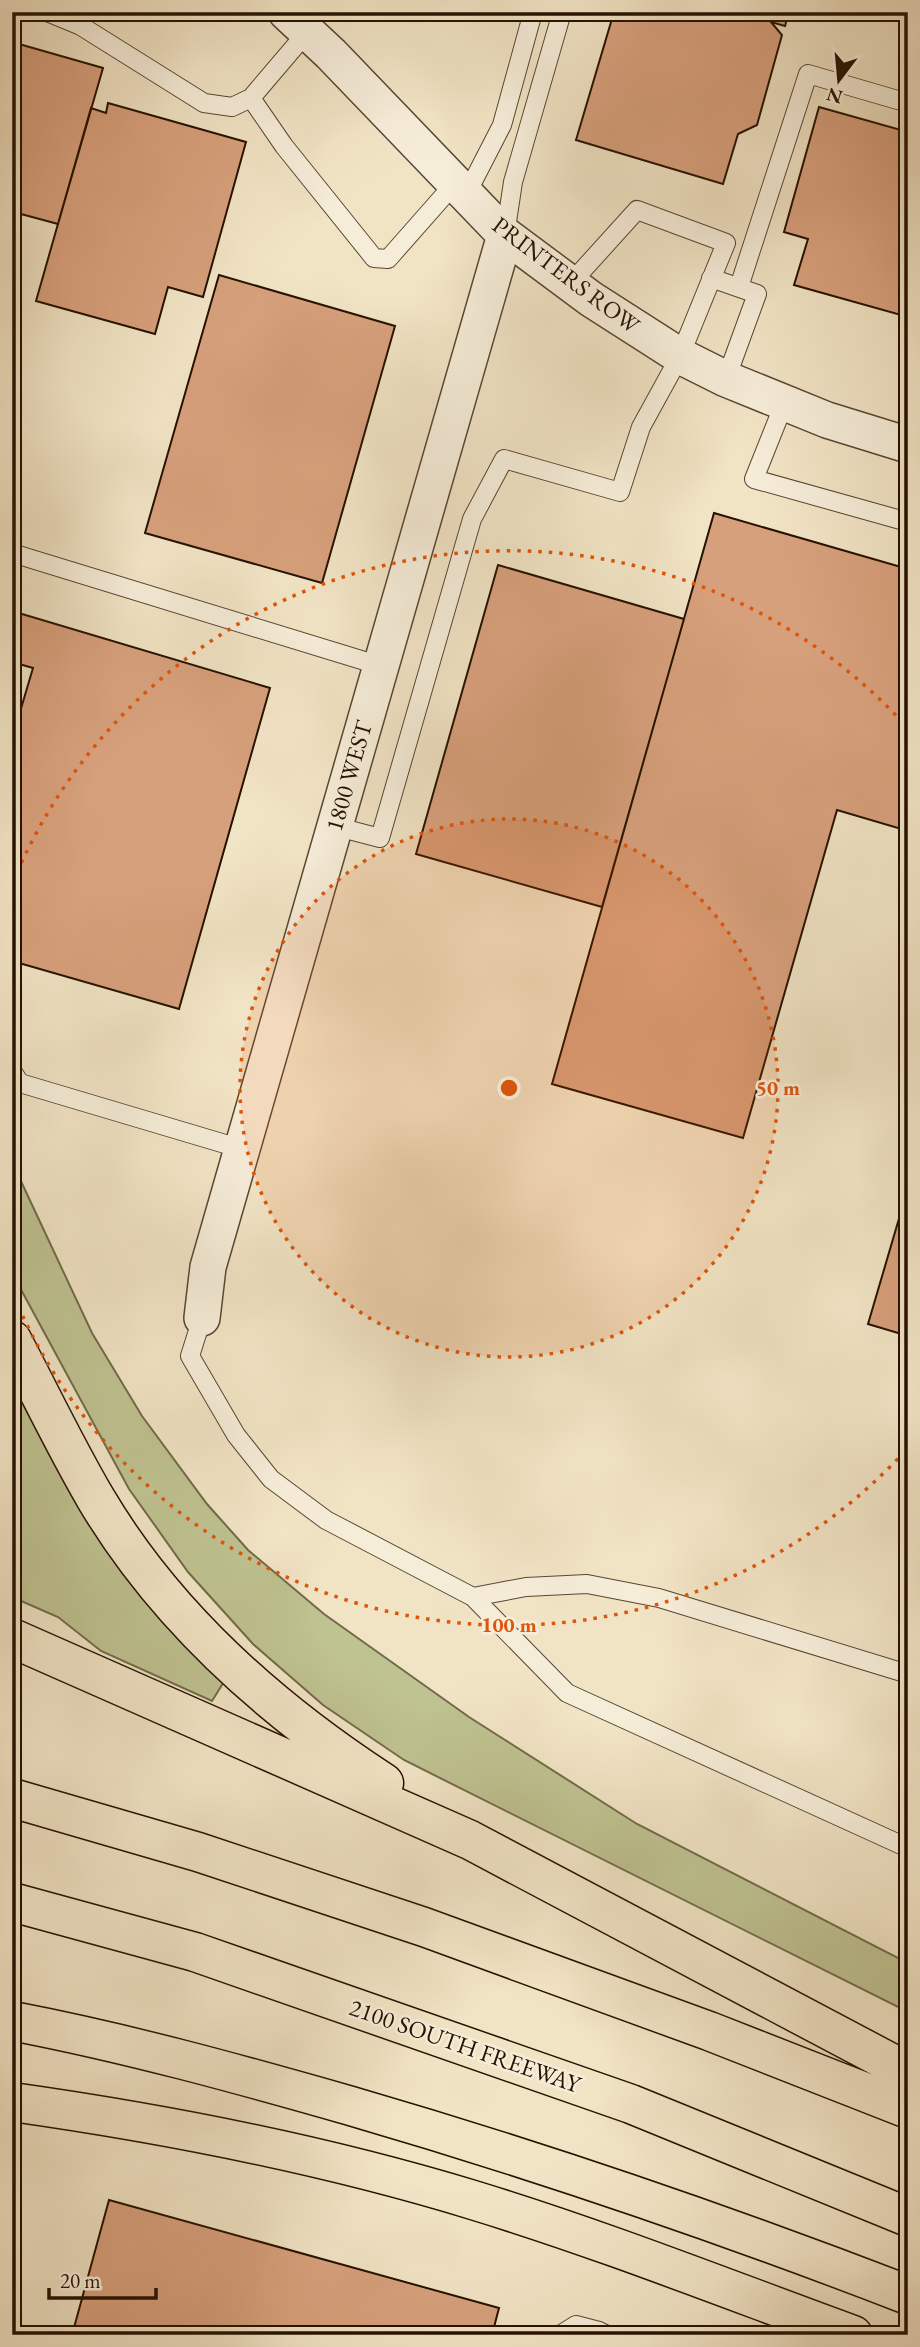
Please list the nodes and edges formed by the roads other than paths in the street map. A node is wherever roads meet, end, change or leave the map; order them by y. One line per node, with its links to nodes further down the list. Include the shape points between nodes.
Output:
1 (47, 12): 5 (lane, via 81,26 204,103 232,107)
2 (533, 12): 7 (lane, via 502,125)
3 (562, 12): 8 (lane, via 513,182)
4 (299, 20): 5 (lane); 7 (street, PRINTERS ROW)
5 (251, 98): 7 (lane, via 373,258 388,259)
6 (908, 103): 11 (lane, via 808,74)
7 (460, 189): 8 (street, PRINTERS ROW)
8 (505, 235): 10 (street, PRINTERS ROW); 18 (street, 1800 WEST)
9 (711, 278): 10 (lane, via 726,243 637,210); 11 (lane); 12 (lane)
10 (570, 284): 12 (street, PRINTERS ROW)
11 (739, 287): 13 (lane, via 757,294)
12 (680, 356): 13 (street, PRINTERS ROW); 19 (lane, via 641,427 620,492 504,459 472,519 380,838)
13 (726, 379): 14 (street, PRINTERS ROW)
14 (784, 404): 15 (street, PRINTERS ROW); 16 (lane, via 754,479)
15 (908, 444)
16 (908, 522)
17 (12, 554): 18 (lane)
18 (381, 666): 19 (street, 1800 WEST)
19 (334, 827): 21 (street, 1800 WEST)
20 (12, 1071): 21 (lane, via 20,1083)
21 (242, 1149): 22 (street, 1800 WEST, via 208,1266)
22 (202, 1318): 24 (lane, via 190,1356 236,1435 271,1479 326,1520)
23 (12, 1340): 28 (highway, via 96,1499 196,1632 320,1739)
24 (473, 1597): 26 (lane, via 526,1587 587,1584 659,1598); 29 (lane, via 567,1693)
25 (12, 1638): 28 (highway)
26 (908, 1674)
27 (12, 1798): 34 (highway, via 198,1852 424,1927)
28 (470, 1840): 32 (highway)
29 (908, 1848)
30 (12, 1902): 35 (highway, 2100 SOUTH FREEWAY, via 195,1952 618,2099)
31 (12, 2021): 36 (highway, via 171,2056 464,2139)
32 (908, 2072)
33 (12, 2102): 41 (highway, via 130,2119 302,2153 447,2193 644,2258)
34 (908, 2109)
35 (908, 2217)
36 (783, 2247): 37 (highway); 38 (highway)
37 (908, 2295)
38 (908, 2306)
39 (560, 2335): 40 (lane, via 576,2325)
40 (607, 2335)
41 (853, 2335)

